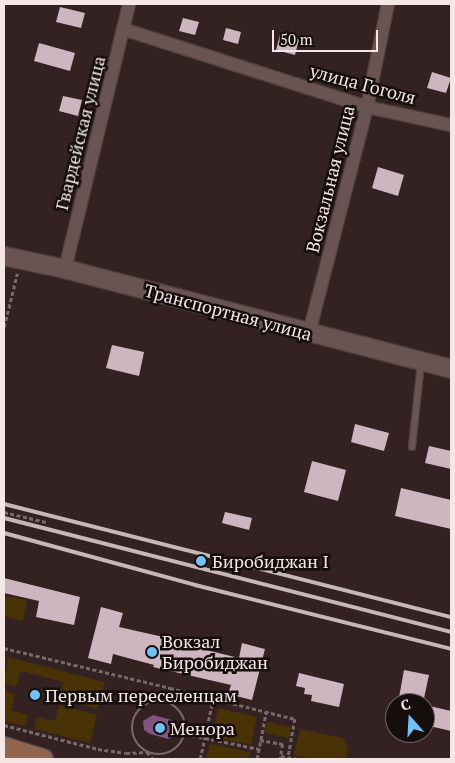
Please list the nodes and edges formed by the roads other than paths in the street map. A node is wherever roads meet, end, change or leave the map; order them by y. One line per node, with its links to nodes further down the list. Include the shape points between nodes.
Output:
1 (129, 4): 3 (street, Гвардейская улица)
2 (388, 4): 4 (street, Вокзальная улица)
3 (123, 29): 4 (street, улица Гоголя); 7 (street, Гвардейская улица)
4 (367, 106): 5 (street, улица Гоголя); 8 (street, Вокзальная улица)
5 (451, 125)
6 (4, 256): 7 (main road, Транспортная улица)
7 (65, 270): 8 (main road, Транспортная улица)
8 (309, 333): 9 (main road, Транспортная улица)
9 (421, 363): 10 (main road, Транспортная улица); 11 (lane)
10 (451, 369)
11 (412, 447)
12 (4, 747): 13 (main road)
13 (42, 759)

